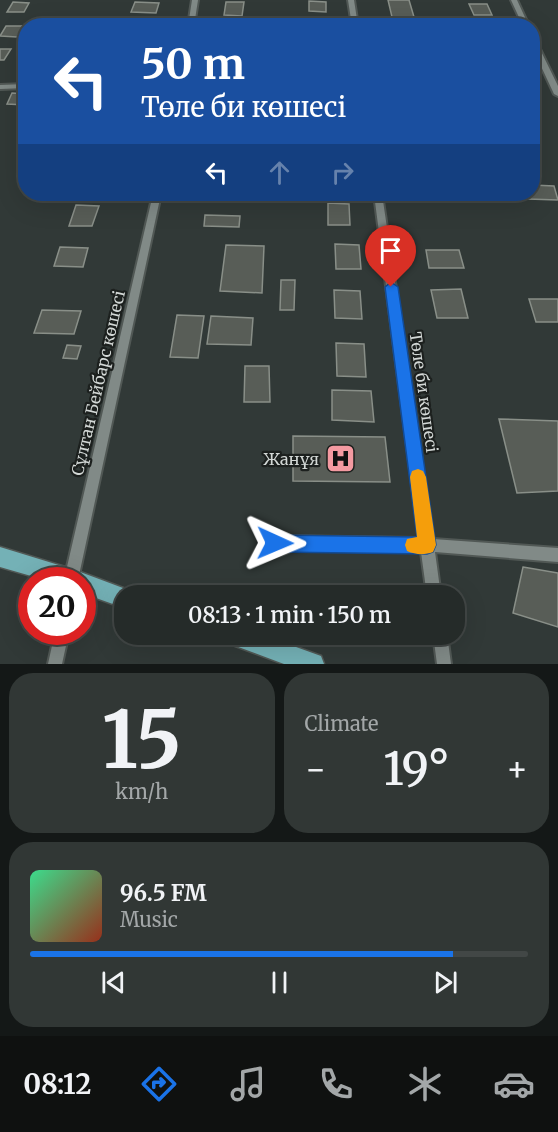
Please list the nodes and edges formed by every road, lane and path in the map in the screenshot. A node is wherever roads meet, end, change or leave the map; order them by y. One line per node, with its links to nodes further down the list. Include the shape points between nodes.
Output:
1 (195, 0): 4 (street)
2 (351, 0): 5 (street)
3 (514, 0): 6 (street)
4 (192, 18)
5 (354, 18)
6 (522, 18)
7 (540, 56): 10 (street)
8 (18, 86): 9 (street)
9 (0, 87)
10 (558, 94)
11 (156, 201): 18 (street, Сұлтан Бейбарс көшесі)
12 (379, 201): 14 (street, Төле би көшесі)
13 (275, 543): 14 (street)
14 (427, 545): 15 (street); 19 (street, Төле би көшесі)
15 (558, 555)
16 (0, 557): 17 (main road)
17 (31, 567)
18 (78, 567)
19 (432, 585)
20 (96, 588): 21 (main road)
21 (114, 595)
22 (59, 645): 25 (street)
23 (260, 645): 26 (main road)
24 (441, 645): 27 (street)
25 (55, 664)
26 (313, 664)
27 (444, 664)

